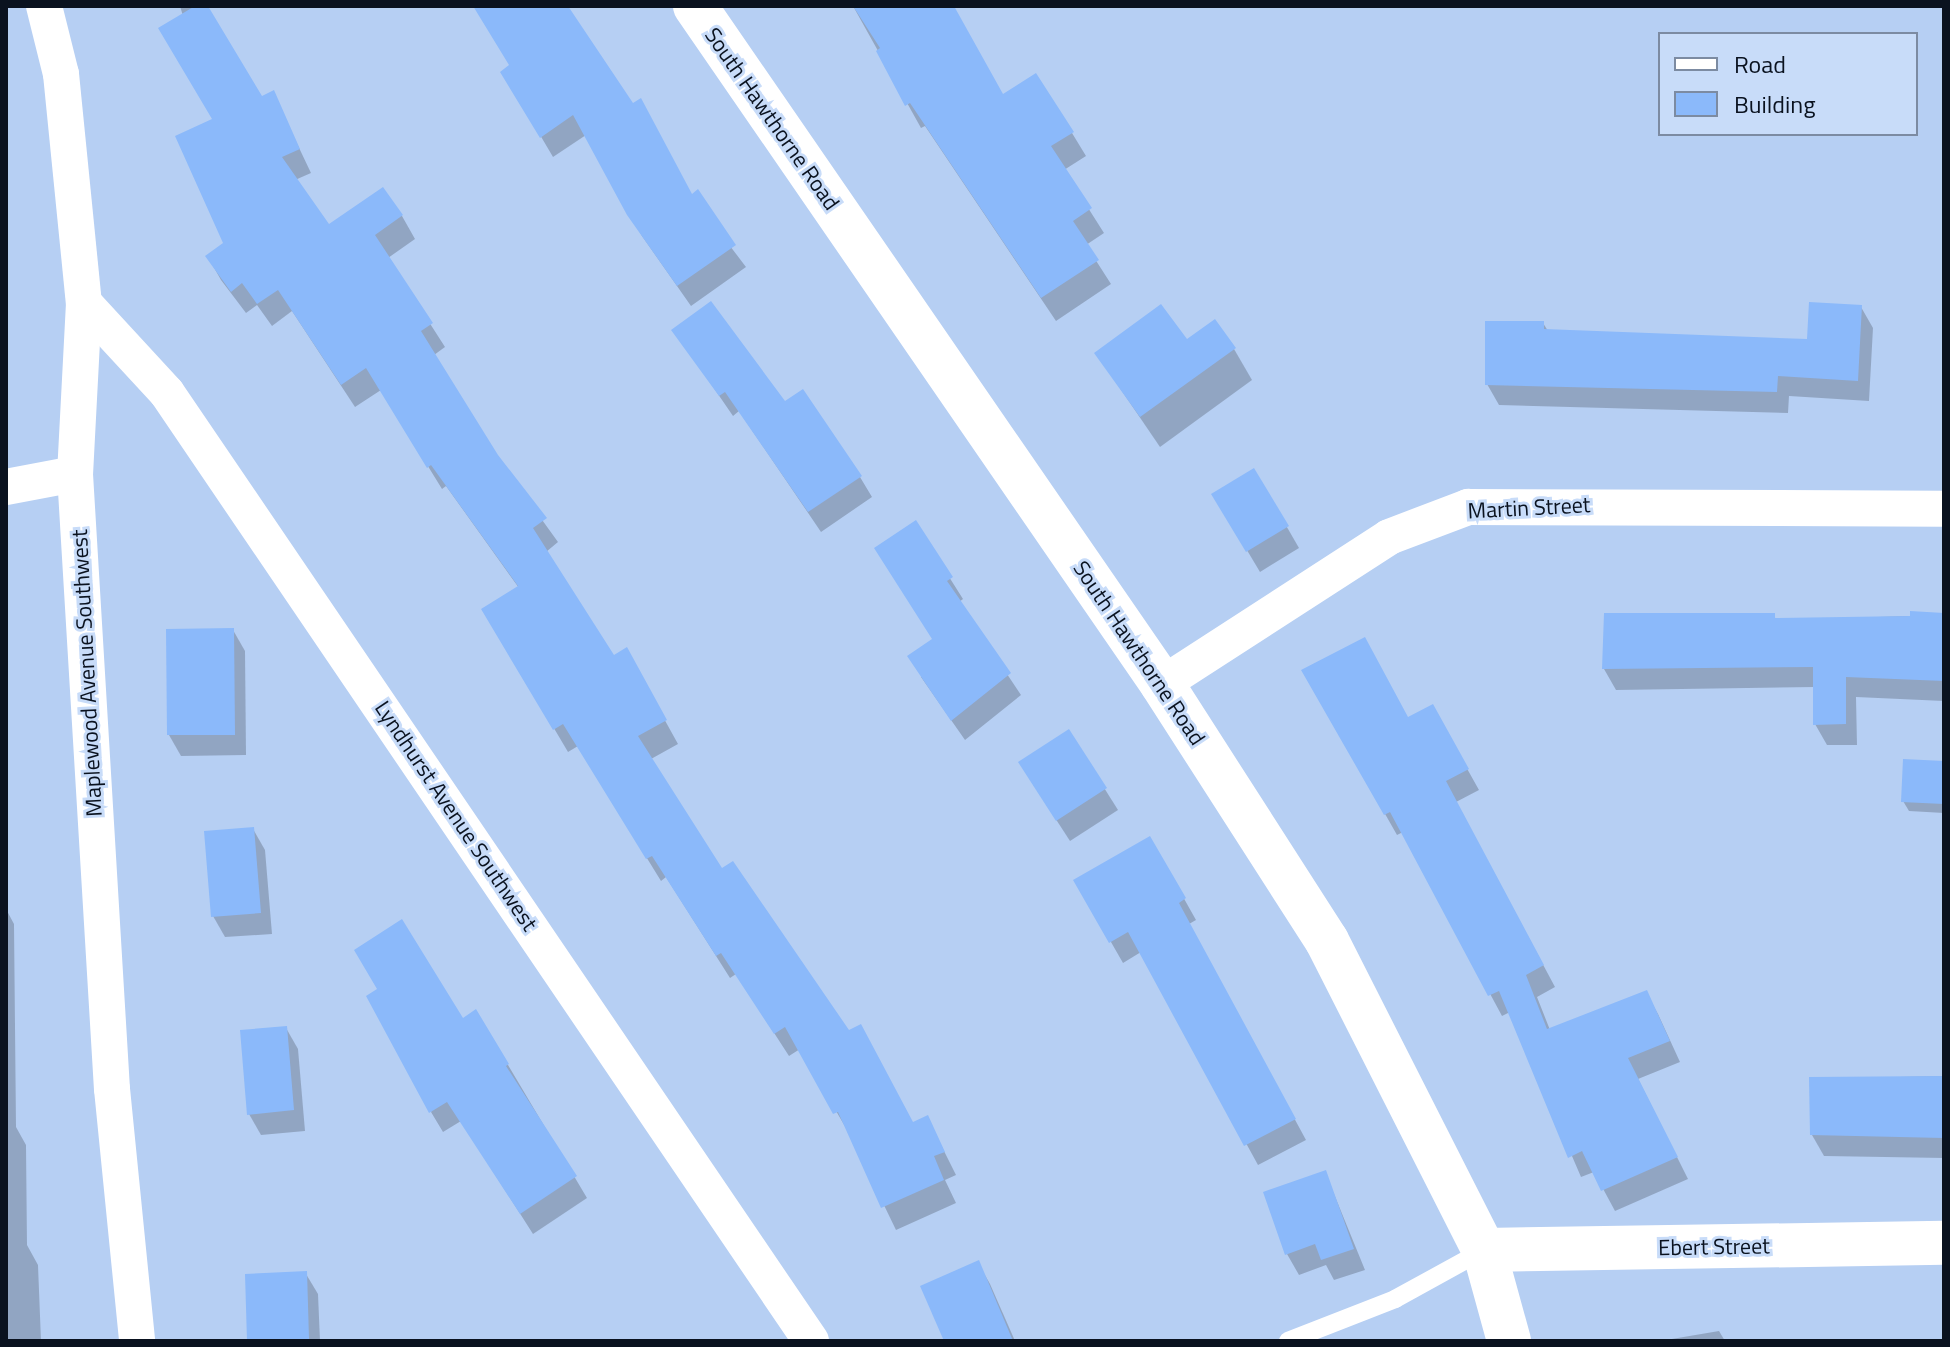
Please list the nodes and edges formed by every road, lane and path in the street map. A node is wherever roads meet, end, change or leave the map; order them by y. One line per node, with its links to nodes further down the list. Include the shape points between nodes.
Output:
1 (44, 6): 3 (street, Maplewood Avenue Southwest, via 61,74)
2 (695, 6): 7 (main road, South Hawthorne Road)
3 (84, 303): 4 (street, Maplewood Avenue Southwest); 11 (street, Lyndhurst Avenue Southwest, via 167,393)
4 (75, 474): 5 (street); 10 (street, Maplewood Avenue Southwest, via 112,1089)
5 (6, 487)
6 (1944, 509): 7 (street, Martin Street, via 1468,507 1389,537)
7 (1162, 684): 9 (main road, South Hawthorne Road, via 1327,941)
8 (1944, 1243): 9 (main road, Ebert Street)
9 (1484, 1250): 12 (lane, via 1395,1299); 13 (main road, South Hawthorne Road)
10 (137, 1341)
11 (811, 1341)
12 (1288, 1341)
13 (1509, 1341)

